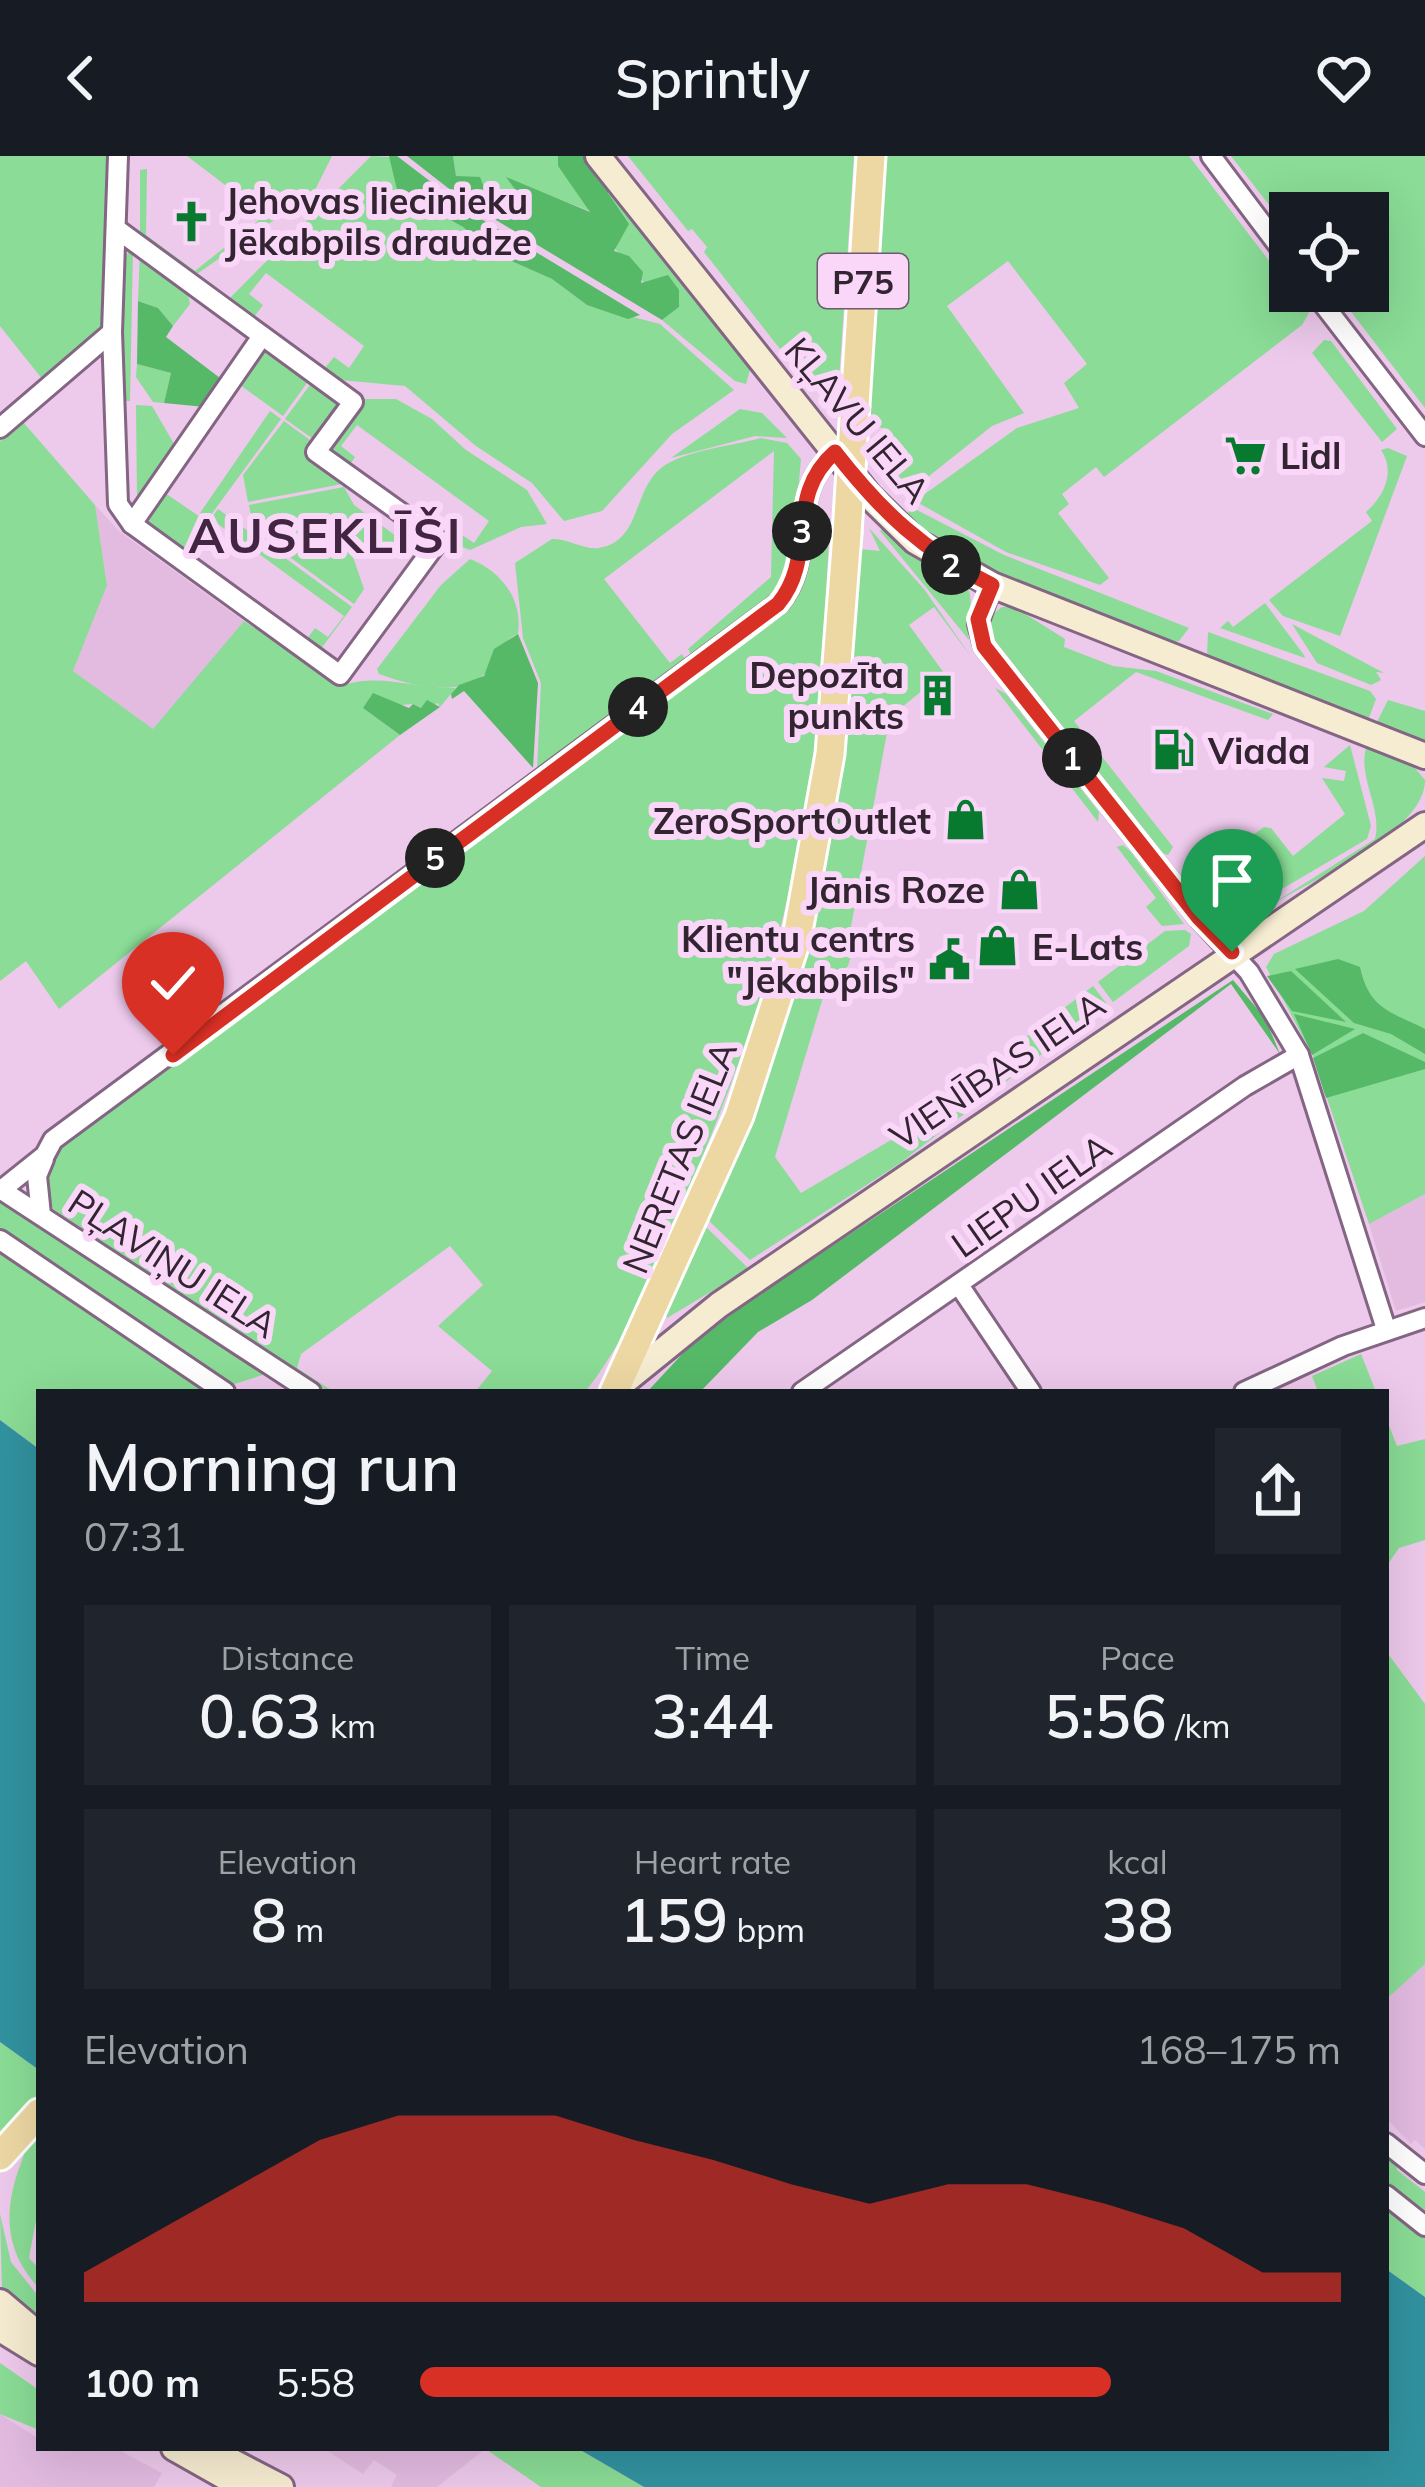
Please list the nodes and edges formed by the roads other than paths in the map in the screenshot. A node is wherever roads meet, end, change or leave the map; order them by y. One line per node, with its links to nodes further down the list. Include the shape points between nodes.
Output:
1 (118, 156): 5 (street)
2 (598, 156): 12 (main road, KĻAVU IELA)
3 (871, 156): 28 (main road, NERETAS IELA / P75, bridge, via 830,754 796,938 739,1116)
4 (1210, 156): 6 (street)
5 (118, 230): 8 (street); 9 (street)
6 (1269, 233)
7 (1329, 312): 11 (street)
8 (112, 332): 10 (street); 13 (street, via 115,489)
9 (262, 336): 13 (street); 13 (street, via 353,402 316,452 439,540 340,675)
10 (0, 428)
11 (1425, 436)
12 (835, 452): 14 (main road, KĻAVU IELA, via 901,530); 19 (street, via 808,484 793,582 778,604 53,1140)
13 (132, 524)
14 (992, 585): 15 (main road); 17 (street, via 978,619 984,646)
15 (1425, 756)
16 (1425, 826): 17 (main road, VIENĪBAS IELA)
17 (1232, 952): 18 (street); 28 (main road, VIENĪBAS IELA, via 719,1305)
18 (1299, 1054): 23 (street, LIEPU IELA); 25 (street)
19 (45, 1155): 20 (street); 21 (street, via 37,1176)
20 (0, 1190): 21 (street, PĻAVIŅU IELA)
21 (40, 1215): 27 (street, PĻAVIŅU IELA)
22 (0, 1240): 26 (street)
23 (959, 1286): 29 (street, LIEPU IELA); 30 (street)
24 (1425, 1318): 25 (street)
25 (1386, 1329): 31 (street)
26 (221, 1389)
27 (305, 1389)
28 (616, 1389)
29 (806, 1389)
30 (1029, 1389)
31 (1251, 1389)
32 (36, 2116): 34 (main road)
33 (1389, 2145): 36 (street)
34 (6, 2151): 35 (main road)
35 (0, 2173)
36 (1425, 2174)
37 (1389, 2197): 38 (street)
38 (1425, 2226)
39 (0, 2302): 41 (main road)
40 (0, 2329): 42 (main road)
41 (36, 2332)
42 (36, 2351)
43 (179, 2451): 45 (main road)
44 (208, 2451): 45 (main road)
45 (230, 2479): 46 (main road)
46 (281, 2487)

